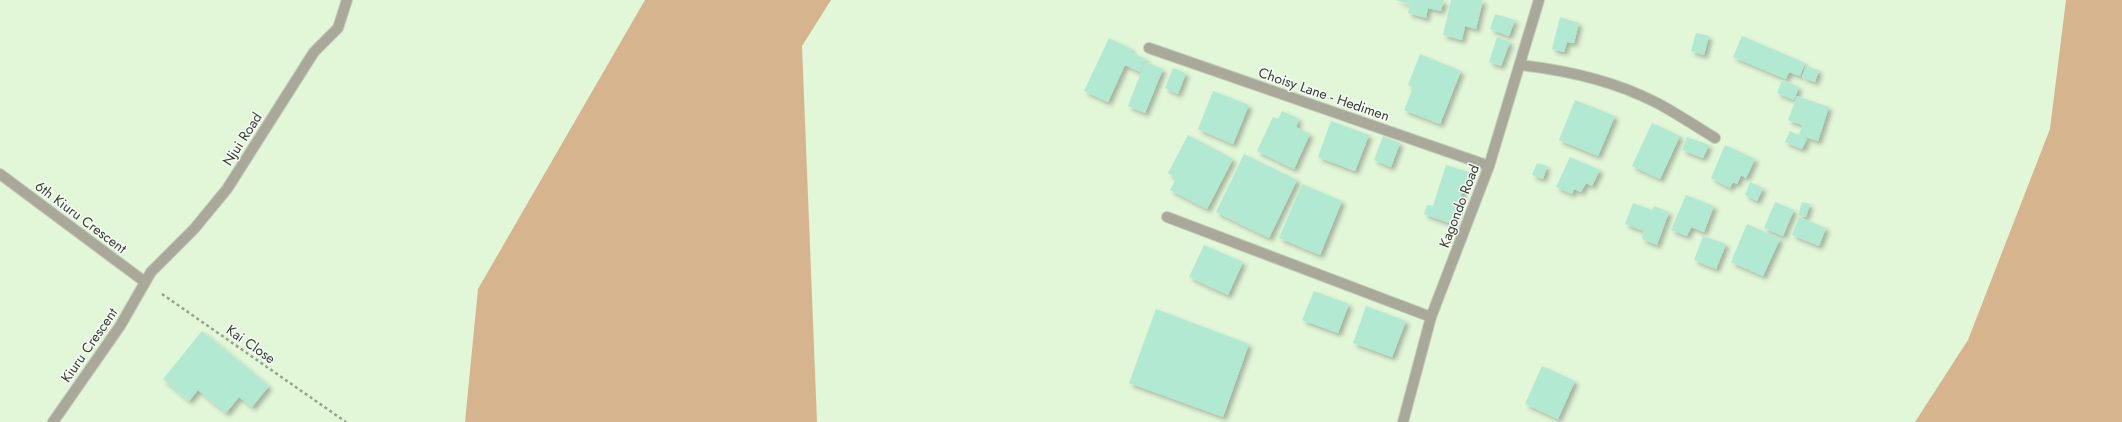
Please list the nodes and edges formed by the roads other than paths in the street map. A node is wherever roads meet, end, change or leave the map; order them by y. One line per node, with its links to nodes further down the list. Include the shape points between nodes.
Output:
1 (347, 0): 9 (street, Njui Road, via 338,28 314,52 227,189 194,229 151,272)
2 (1539, 0): 4 (street, Kagondo Road)
3 (1150, 48): 6 (street, Choisy Lane - Hedimen)
4 (1520, 65): 5 (street, via 1548,68 1617,86 1655,102); 6 (street, Kagondo Road)
5 (1715, 138)
6 (1489, 166): 10 (street, Kagondo Road)
7 (0, 174): 9 (street, 6th Kiuru Crescent)
8 (1168, 217): 10 (street)
9 (145, 282): 11 (street, Kiuru Crescent, via 120,326)
10 (1431, 318): 12 (street, Kagondo Road)
11 (53, 422)
12 (1403, 422)

